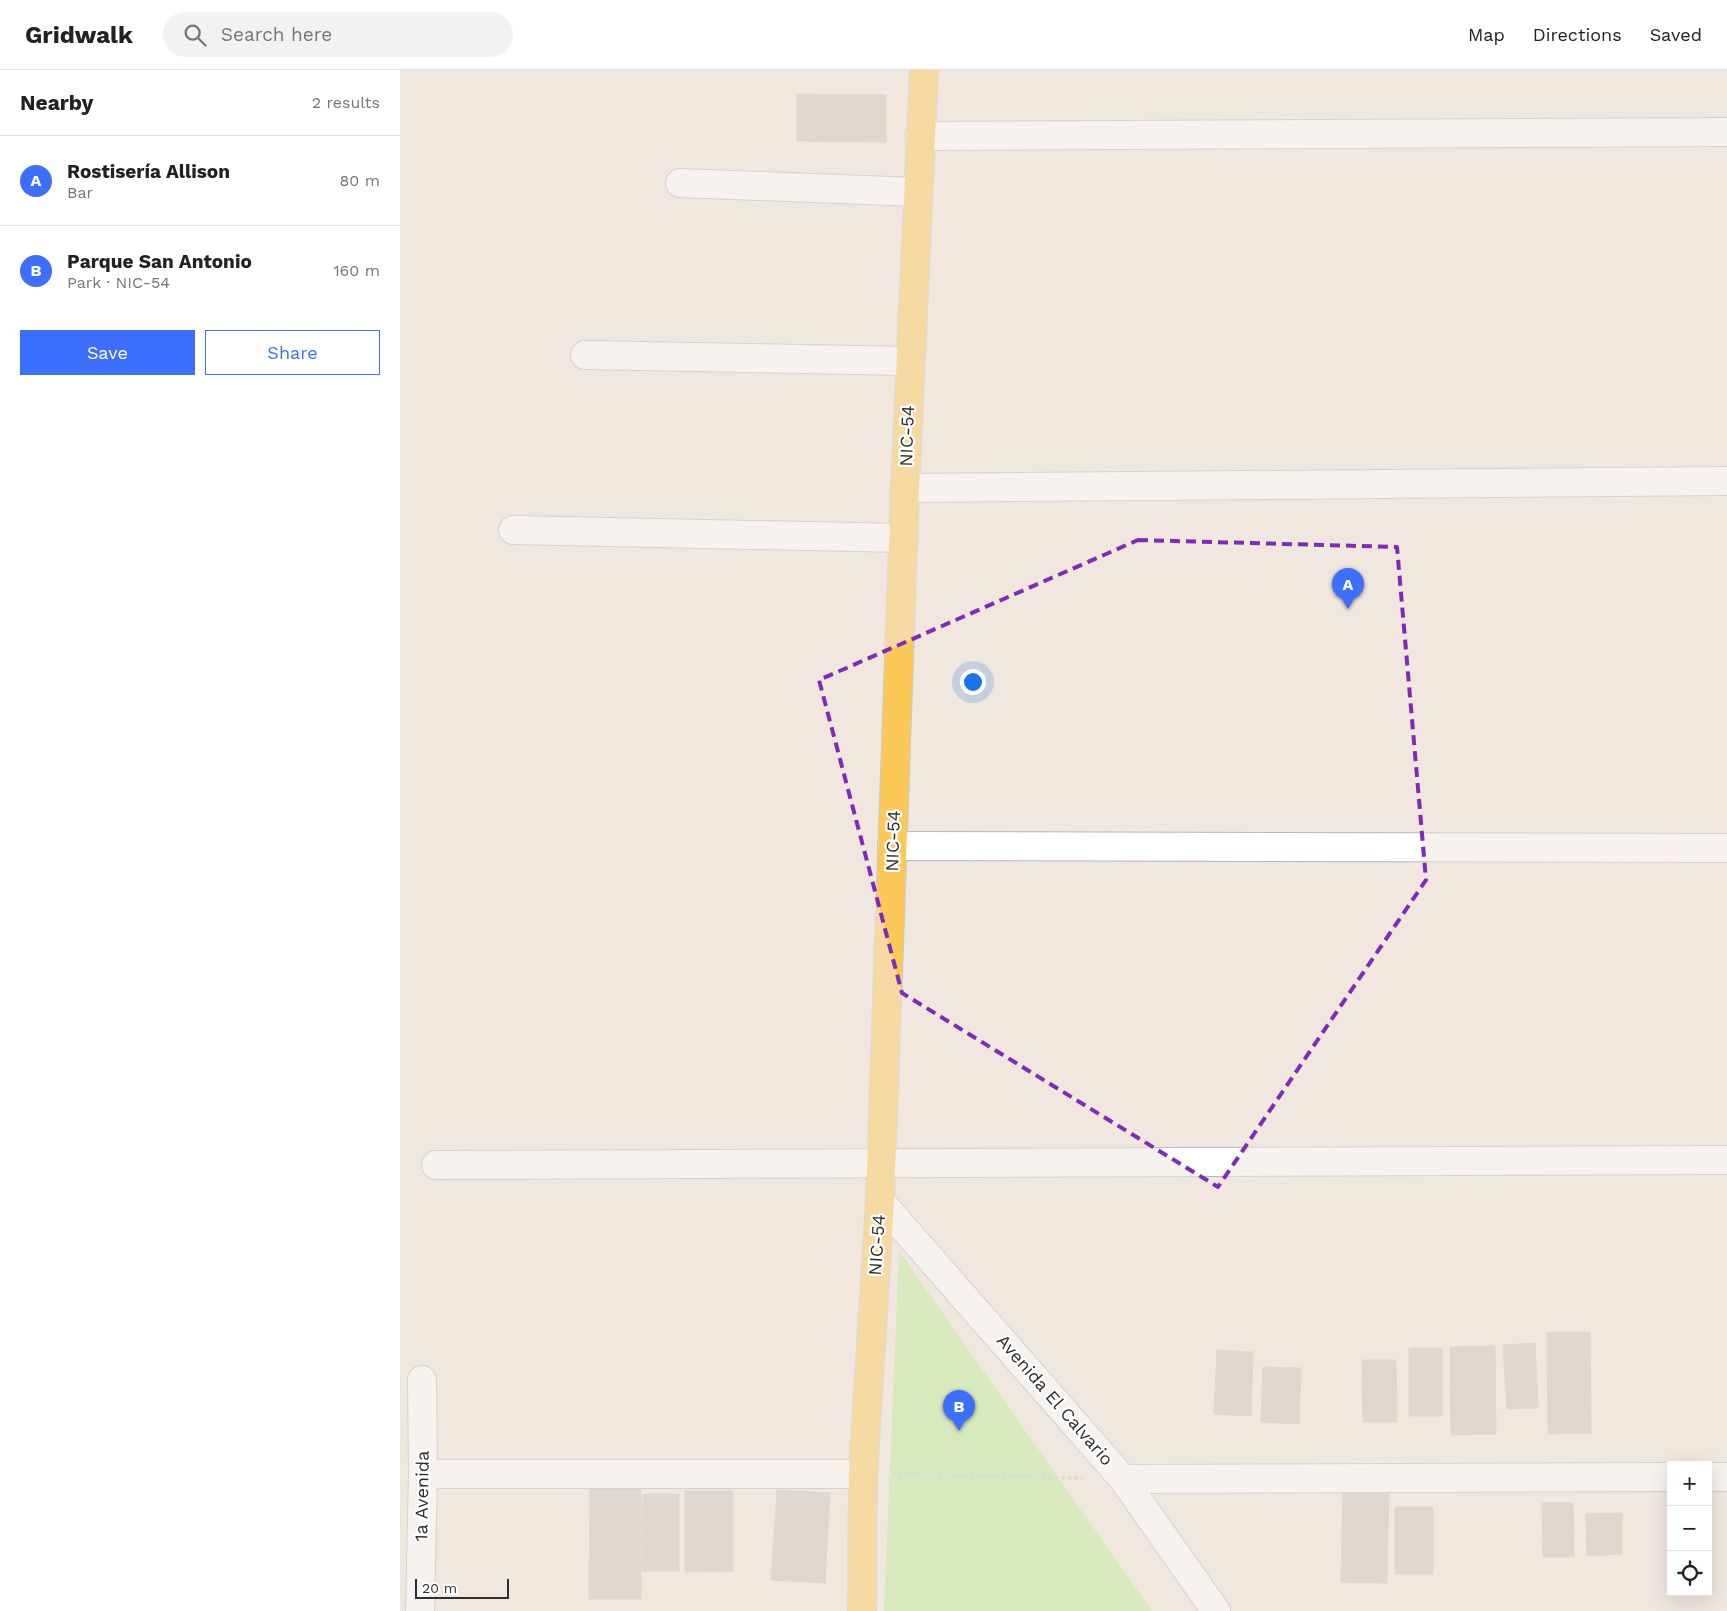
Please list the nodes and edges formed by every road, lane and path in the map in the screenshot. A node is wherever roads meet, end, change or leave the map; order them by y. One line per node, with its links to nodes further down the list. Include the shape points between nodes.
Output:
1 (924, 70): 3 (main road, NIC-54 / NIC-54)
2 (1727, 132): 3 (street)
3 (920, 136): 5 (main road, NIC-54 / NIC-54)
4 (680, 183): 5 (street)
5 (917, 192): 7 (main road, NIC-54 / NIC-54)
6 (585, 355): 7 (street)
7 (910, 361): 9 (main road, NIC-54 / NIC-54)
8 (1727, 482): 9 (street)
9 (905, 488): 11 (main road, NIC-54 / NIC-54)
10 (513, 530): 11 (street)
11 (903, 538): 12 (main road, NIC-54 / NIC-54)
12 (892, 846): 13 (street); 15 (main road, NIC-54 / NIC-54)
13 (1727, 848)
14 (1727, 1160): 15 (street)
15 (881, 1163): 16 (street); 17 (main road, NIC-54 / NIC-54)
16 (436, 1166)
17 (880, 1201): 20 (main road, NIC-54 / NIC-54); 24 (street, Avenida El Calvario)
18 (422, 1380): 19 (street, 1a Avenida)
19 (423, 1474): 20 (street); 25 (street, 1a Avenida)
20 (863, 1474): 24 (path); 26 (main road, NIC-54 / NIC-54)
21 (1667, 1477): 24 (street)
22 (1712, 1477): 23 (street)
23 (1727, 1477)
24 (1123, 1478): 27 (street, Avenida El Calvario)
25 (420, 1611)
26 (862, 1611)
27 (1216, 1611)

